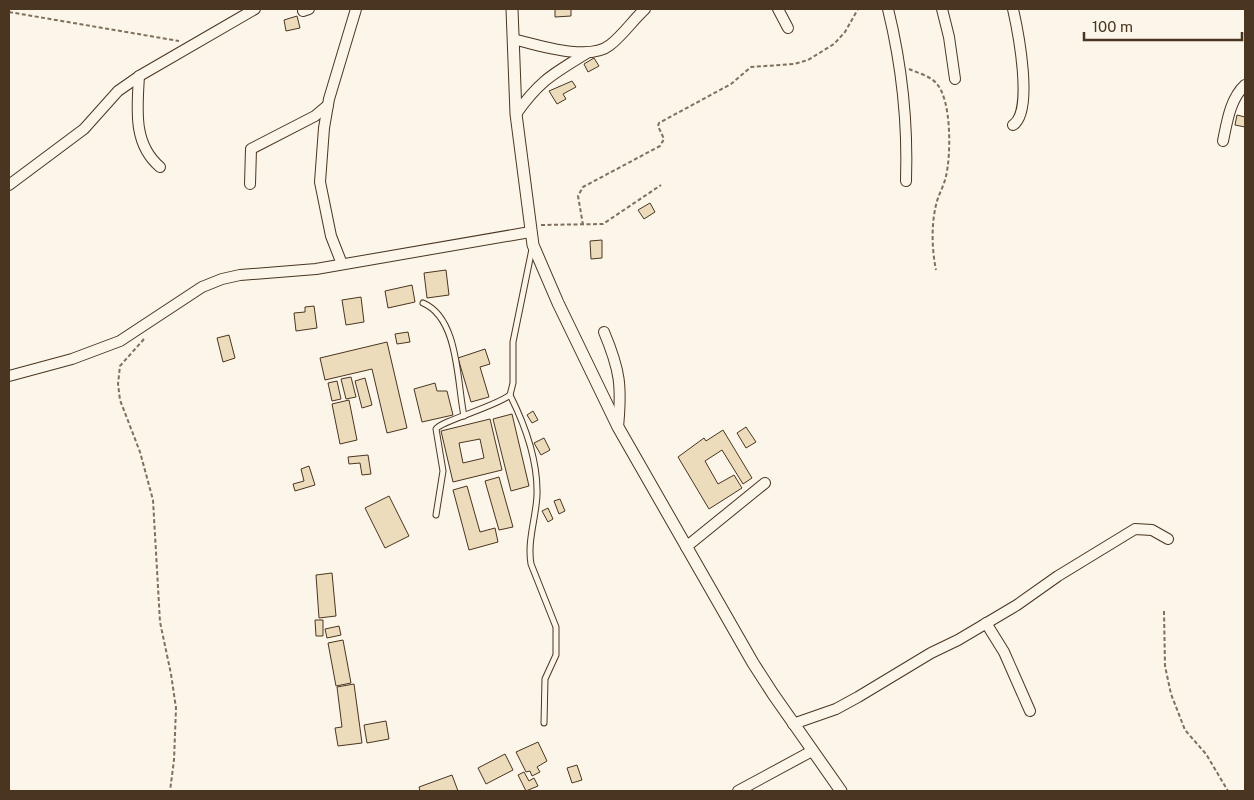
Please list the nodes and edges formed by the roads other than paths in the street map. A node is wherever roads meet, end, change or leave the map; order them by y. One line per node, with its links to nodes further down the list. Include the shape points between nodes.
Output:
1 (255, 9): 12 (street)
2 (356, 9): 16 (street)
3 (512, 9): 10 (street)
4 (645, 9): 11 (street, via 609,47)
5 (778, 9): 9 (street)
6 (888, 9): 21 (street, via 901,64)
7 (942, 9): 13 (street)
8 (1013, 9): 18 (street, via 1022,56 1021,113)
9 (788, 28)
10 (513, 39): 11 (street); 17 (street)
11 (588, 53): 17 (street, via 543,81)
12 (139, 76): 20 (street, via 142,146); 23 (street, via 118,91 84,129)
13 (955, 79)
14 (1245, 84): 15 (street); 19 (street, via 1233,103)
15 (1245, 90)
16 (328, 105): 22 (street, via 315,116 251,149); 26 (street, via 320,182 331,236)
17 (516, 114): 24 (street)
18 (1013, 124)
19 (1223, 142)
20 (160, 167)
21 (906, 181)
22 (250, 184)
23 (9, 185)
24 (529, 228): 25 (street); 26 (street)
25 (533, 245): 30 (lane, via 513,342); 32 (street)
26 (342, 264): 29 (street, via 222,279 202,287 120,341)
27 (423, 303): 31 (lane, via 439,314 448,331)
28 (604, 332): 32 (street, via 622,390)
29 (9, 376)
30 (510, 395): 31 (lane, via 488,408); 39 (lane, via 537,474 530,554 556,627 556,655 545,679)
31 (464, 416): 34 (lane, via 436,429 443,471)
32 (618, 427): 36 (street)
33 (765, 483): 36 (street)
34 (436, 516)
35 (1168, 539): 37 (street, via 1152,530 1135,530)
36 (686, 547): 40 (street, via 758,670)
37 (986, 623): 38 (street, via 1004,652); 40 (street, via 836,709)
38 (1030, 711)
39 (544, 723)
40 (794, 724): 41 (street)
41 (812, 751): 42 (street); 43 (street)
42 (738, 791)
43 (841, 791)

